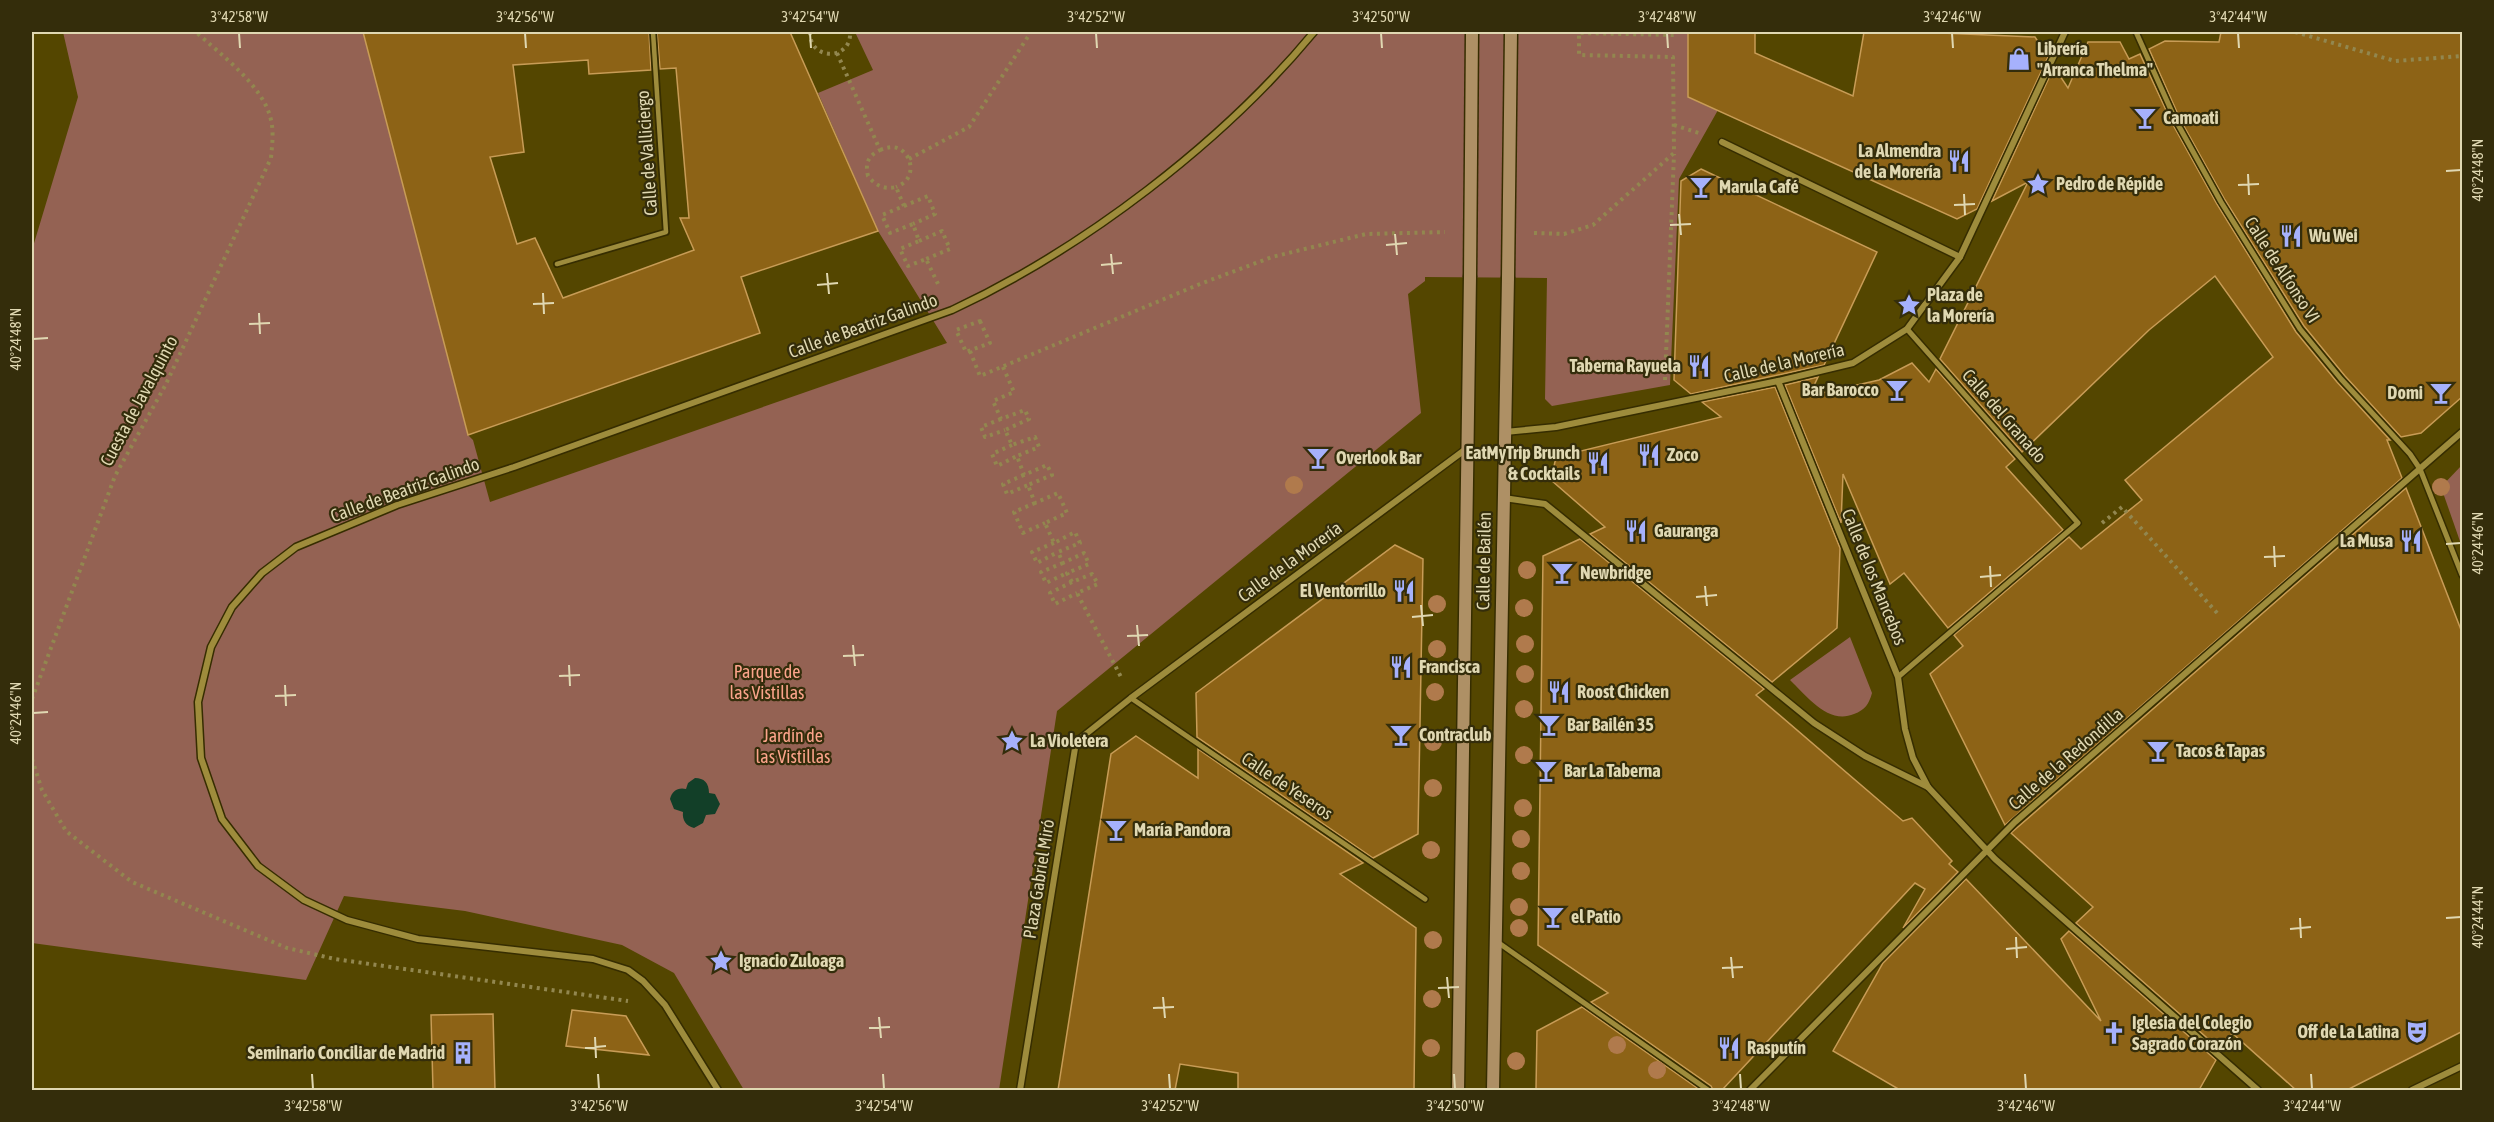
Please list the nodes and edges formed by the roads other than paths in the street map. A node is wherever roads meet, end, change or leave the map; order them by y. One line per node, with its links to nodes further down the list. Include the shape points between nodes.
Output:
1 (653, 32): 9 (lane, Calle de Valliciergo, via 666,232)
2 (1314, 32): 25 (street, Calle de Beatriz Galindo, via 1237,114 1126,207 986,295 525,464 397,505 296,547 262,573 232,607 211,647 198,702 201,758 222,819 258,866 304,900 346,920 418,939 593,959 628,970 665,1005)
3 (1472, 32): 14 (main road, Calle de Bailén, bridge)
4 (1511, 32): 12 (main road, Calle de Bailén, bridge)
5 (2065, 32): 8 (street, Calle de la Morería)
6 (2136, 32): 15 (street, Calle de Alfonso VI, via 2176,121 2300,329)
7 (1722, 142): 8 (street)
8 (1960, 257): 10 (street, Calle de la Morería)
9 (557, 264)
10 (1907, 329): 11 (street, Calle de la Morería, via 1853,363); 18 (street, Calle del Granado, via 2078,524)
11 (1778, 381): 12 (street, Calle de la Morería, via 1556,427); 18 (street, Calle de los Mancebos)
12 (1505, 432): 16 (main road, Calle de Bailén)
13 (2463, 432): 15 (street, Calle de la Redondilla)
14 (1466, 449): 19 (street, Calle de la Morería); 27 (main road, Calle de Bailén)
15 (2420, 469): 17 (street, Calle de Alfonso VI); 21 (street, Calle de la Redondilla)
16 (1503, 498): 20 (street, via 1545,504 1814,723 1865,756); 23 (main road, Calle de Bailén)
17 (2463, 575)
18 (1898, 677): 20 (street, Calle de los Mancebos, via 1905,729 1913,758)
19 (1131, 698): 22 (street, Calle de Yeseros); 26 (street, Plaza Gabriel Miró, via 1076,742)
20 (1928, 788): 21 (street)
21 (1986, 851): 30 (street, Calle de la Redondilla); 31 (street)
22 (1425, 899)
23 (1496, 941): 28 (main road, Calle de Bailén); 29 (street)
24 (2463, 1066): 32 (street)
25 (718, 1090)
26 (1020, 1090)
27 (1458, 1090)
28 (1493, 1090)
29 (1708, 1090)
30 (1750, 1090)
31 (2258, 1090)
32 (2412, 1090)

